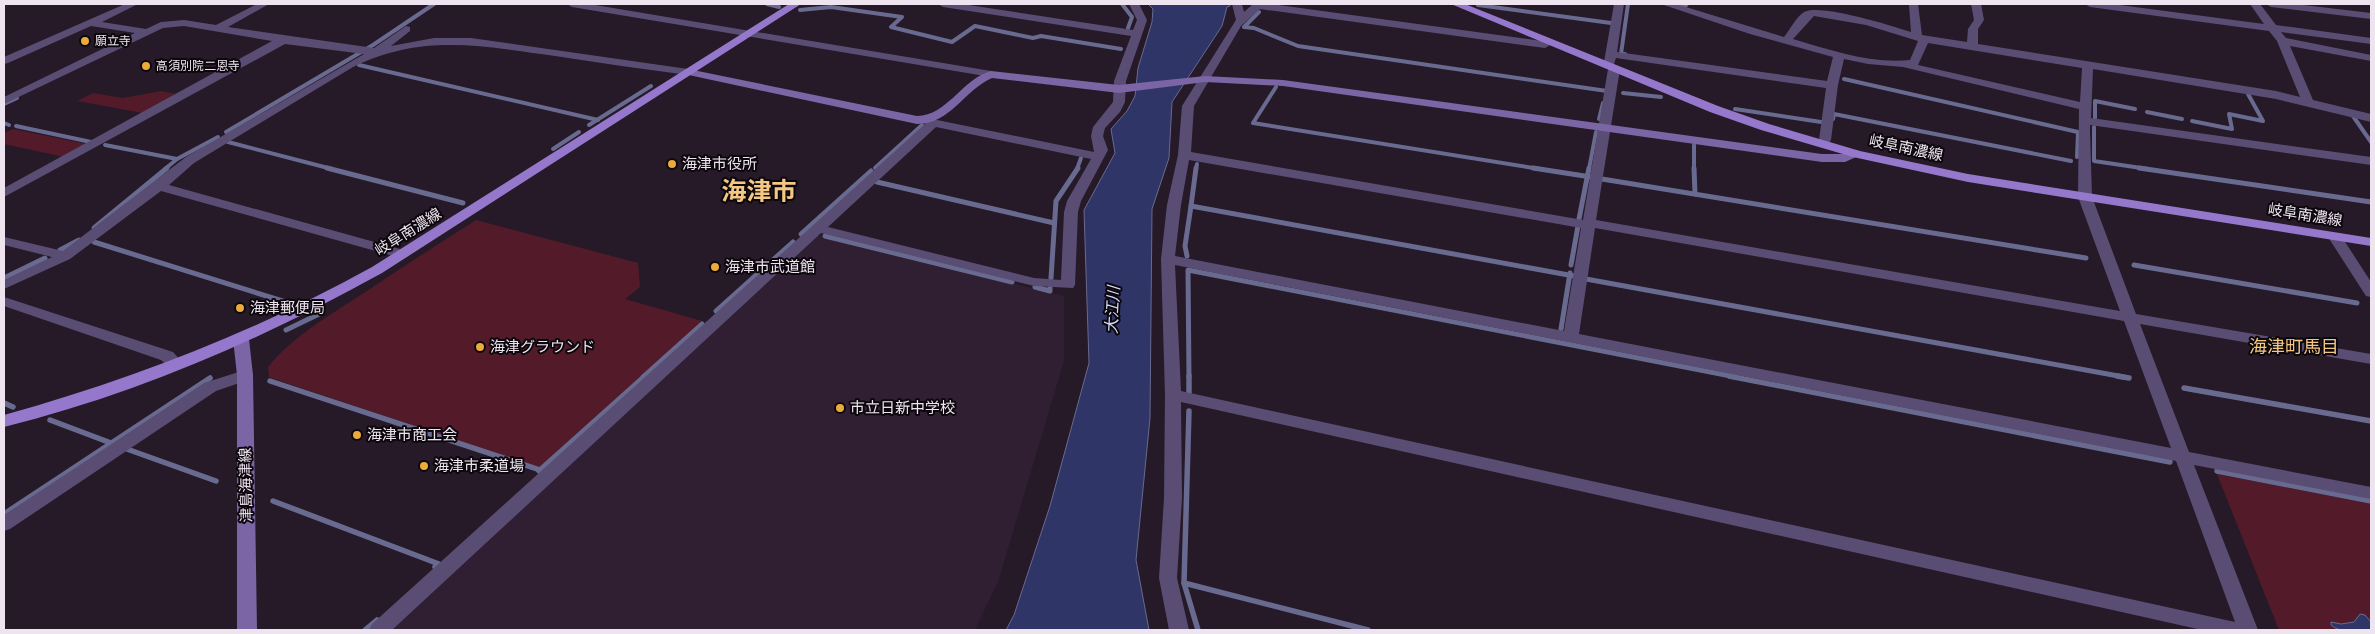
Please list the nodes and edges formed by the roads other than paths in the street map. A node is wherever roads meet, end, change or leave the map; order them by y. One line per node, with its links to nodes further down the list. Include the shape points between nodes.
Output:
1 (134, 4): 19 (street)
2 (264, 4): 20 (street)
3 (572, 4): 24 (street)
4 (792, 4): 24 (main road, 岐阜南濃線)
5 (943, 4): 25 (street)
6 (1134, 4): 25 (street, via 1142,20)
7 (1237, 4): 18 (street)
8 (1258, 4): 18 (street); 31 (street, via 1545,44)
9 (1456, 4): 31 (main road, 岐阜南濃線)
10 (1620, 4): 37 (street)
11 (1666, 4): 28 (street)
12 (1976, 4): 32 (street, via 1979,20 1973,29)
13 (2090, 4): 22 (street)
14 (2255, 4): 22 (street)
15 (2272, 4): 17 (street)
16 (1914, 5): 26 (street)
17 (2371, 16)
18 (1241, 20): 42 (street)
19 (91, 23): 23 (street); 36 (street)
20 (218, 29): 23 (street, via 173,22); 27 (street)
21 (406, 29): 33 (street)
22 (2273, 29): 29 (street); 30 (street)
23 (147, 32): 45 (street)
24 (750, 33): 40 (main road, 岐阜南濃線); 41 (street)
25 (1136, 34): 44 (street)
26 (1921, 37): 28 (street, via 1868,22 1813,13 1807,15); 32 (street); 38 (street, via 1914,63)
27 (283, 40): 33 (street); 58 (street)
28 (1787, 40): 34 (street)
29 (2282, 41): 35 (street); 46 (street)
30 (2371, 41)
31 (1550, 42): 37 (main road, 岐阜南濃線)
32 (1972, 47): 39 (street)
33 (368, 51): 40 (street, via 453,40); 57 (street, via 190,160)
34 (1839, 55): 38 (street); 43 (street)
35 (2371, 58)
36 (4, 61)
37 (1612, 63): 43 (street); 51 (street); 52 (main road, 岐阜南濃線, via 1714,109)
38 (1908, 66): 47 (street)
39 (2088, 66): 46 (street); 47 (street)
40 (688, 72): 50 (street); 65 (main road, 岐阜南濃線)
41 (991, 74): 44 (street); 50 (street)
42 (1199, 79): 44 (street); 51 (street, via 1283,83); 54 (street, via 1188,106)
43 (1832, 85): 52 (street)
44 (1119, 88): 55 (street, via 1116,109 1099,127 1102,150)
45 (4, 101)
46 (2308, 102): 48 (street)
47 (2086, 107): 49 (street)
48 (2371, 118)
49 (2085, 121): 56 (street); 59 (street)
50 (930, 122): 55 (street); 61 (street)
51 (1605, 128): 53 (street, via 1822,158 1845,158); 60 (street)
52 (1822, 144): 53 (main road, 岐阜南濃線)
53 (1857, 154): 59 (main road, 岐阜南濃線, via 1968,178)
54 (1184, 155): 60 (street); 67 (street)
55 (1099, 157): 61 (street, via 1071,212 1068,285 1034,282)
56 (2371, 161)
57 (159, 186): 65 (street); 66 (street, via 90,240)
58 (4, 193)
59 (2085, 197): 62 (main road, 岐阜南濃線); 71 (street)
60 (1588, 224): 71 (street); 72 (street)
61 (817, 228): 83 (street)
62 (2335, 237): 64 (main road, 岐阜南濃線); 69 (street)
63 (4, 241): 66 (street)
64 (2371, 242)
65 (402, 254): 73 (main road, 岐阜南濃線, via 312,306)
66 (64, 256): 68 (street)
67 (1168, 259): 72 (street); 77 (street)
68 (4, 285)
69 (2371, 293)
70 (4, 301): 75 (street, via 167,356)
71 (2131, 317): 74 (street); 79 (street)
72 (1571, 338): 79 (street)
73 (241, 339): 75 (main road, 岐阜南濃線); 76 (street, 津島海津線)
74 (2371, 359)
75 (176, 364): 78 (main road, 岐阜南濃線)
76 (245, 375): 81 (street, via 210,387); 82 (street, 津島海津線)
77 (1173, 395): 84 (street, via 1173,498 1168,578); 85 (street)
78 (4, 421)
79 (2184, 457): 80 (street); 86 (street)
80 (2371, 493)
81 (4, 524)
82 (248, 630)
83 (379, 630)
84 (1179, 630)
85 (2236, 630)
86 (2248, 630)

